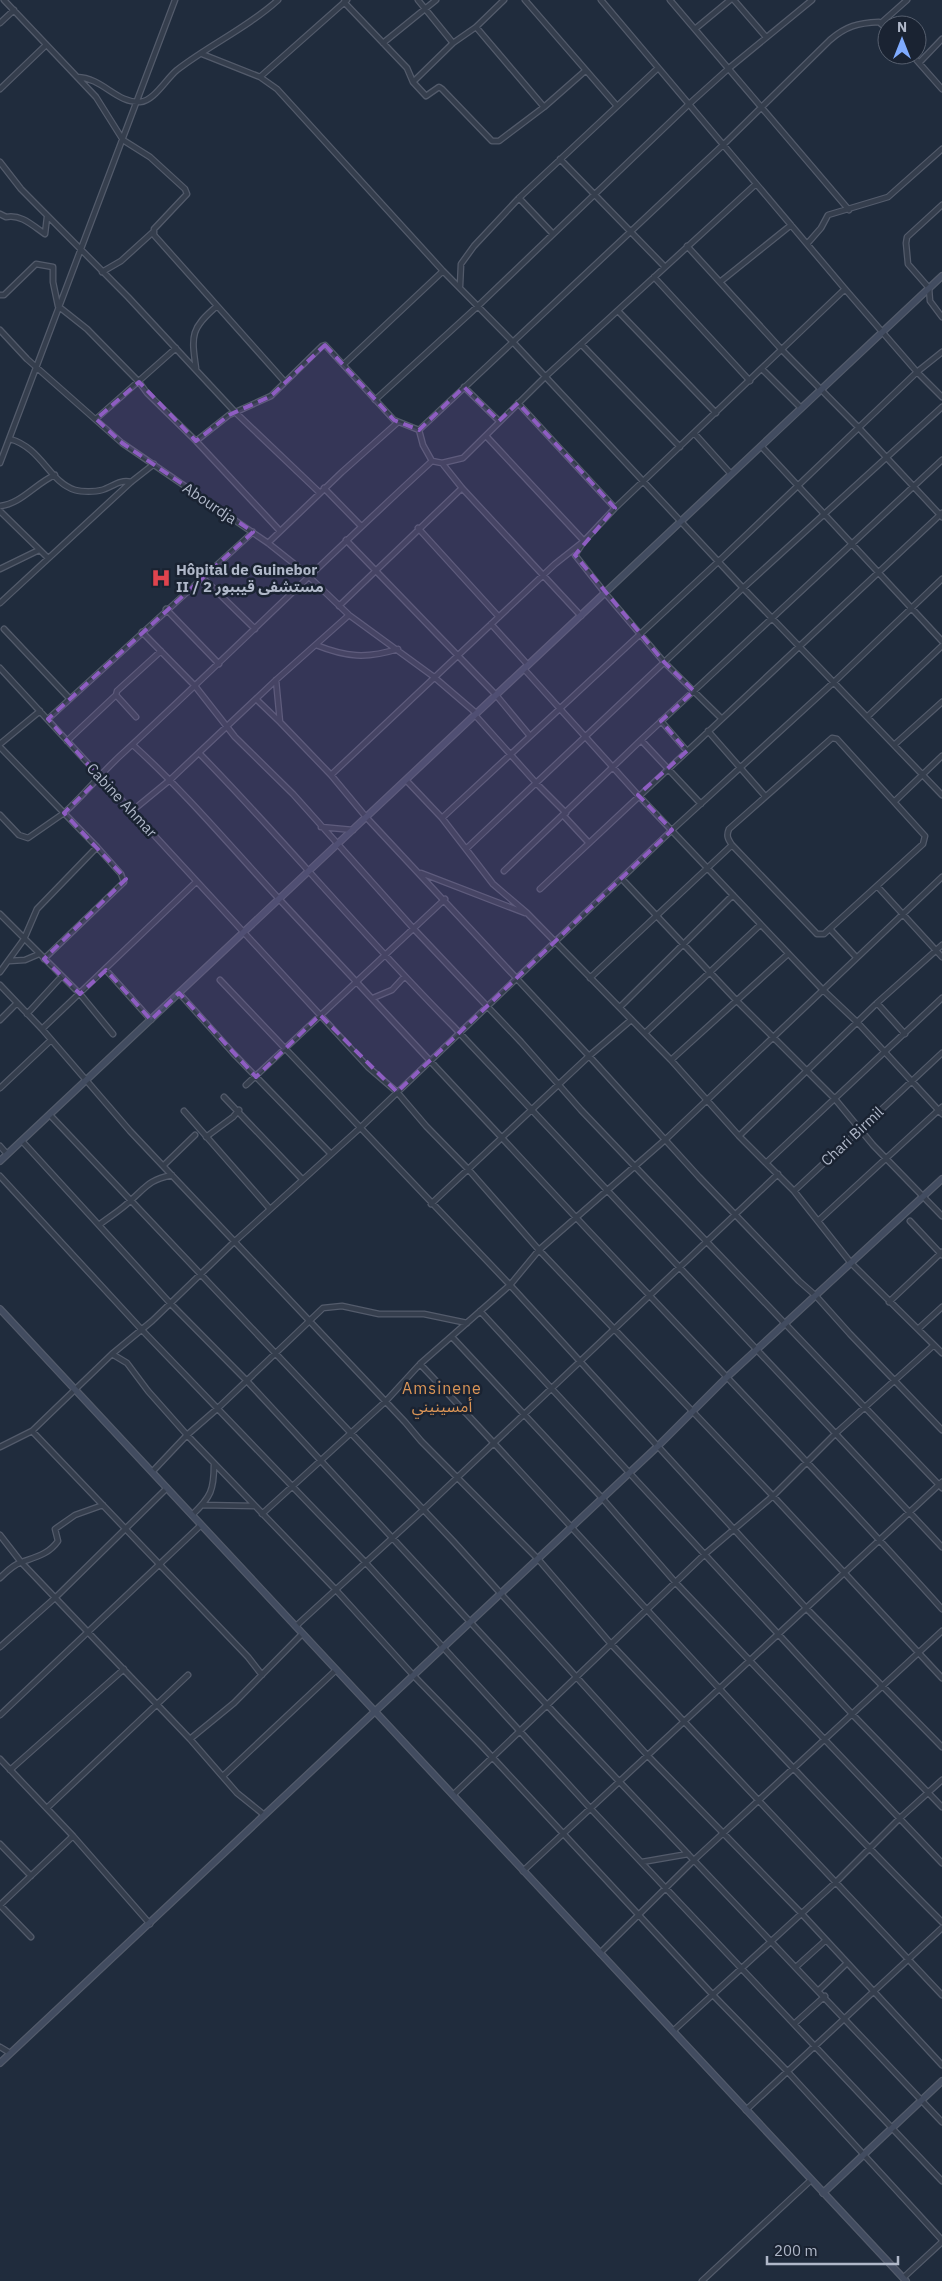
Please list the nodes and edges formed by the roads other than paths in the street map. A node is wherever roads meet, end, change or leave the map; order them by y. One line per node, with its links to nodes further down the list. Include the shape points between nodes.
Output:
1 (4, 0): 18 (street)
2 (175, 0): 40 (street)
3 (278, 0): 29 (street, via 260,16)
4 (418, 0): 17 (street)
5 (436, 0): 17 (street)
6 (504, 0): 22 (street)
7 (525, 0): 34 (street)
8 (601, 0): 32 (street)
9 (670, 0): 23 (street)
10 (730, 0): 23 (street)
11 (734, 0): 24 (street)
12 (801, 0): 16 (street)
13 (812, 0): 16 (street)
14 (907, 0): 19 (street)
15 (345, 1): 26 (street); 36 (street)
16 (805, 5): 24 (street)
17 (425, 9): 26 (street); 27 (street)
18 (14, 10): 20 (street); 28 (street)
19 (890, 15)
20 (0, 23)
21 (877, 23): 43 (street, via 854,24 841,31)
22 (476, 27): 27 (street); 44 (street)
23 (695, 29): 33 (street)
24 (766, 37): 33 (street)
25 (942, 39): 30 (street)
26 (383, 43): 37 (street, via 407,68)
27 (453, 43): 37 (street)
28 (46, 45): 35 (street); 38 (street)
29 (202, 54): 36 (street); 40 (street, via 174,73 150,98)
30 (927, 55)
31 (921, 65): 39 (street)
32 (658, 68): 41 (street); 42 (street)
33 (728, 69): 41 (street); 43 (street)
34 (586, 71): 42 (street); 44 (street)
35 (77, 77): 40 (street, via 97,81 125,99); 45 (street, via 101,104)
36 (260, 77): 65 (street, via 282,95)
37 (413, 82): 44 (street, via 426,96 438,87 442,89 492,141 499,141)
38 (0, 89)
39 (942, 89)
40 (137, 102): 45 (street)
41 (688, 105): 46 (street); 51 (street)
42 (617, 106): 48 (street)
43 (761, 106): 46 (street); 54 (street)
44 (544, 107)
45 (123, 140): 58 (street, via 150,157 187,194); 63 (street)
46 (723, 145): 50 (street); 59 (street)
47 (942, 149): 54 (street, via 888,197)
48 (560, 159): 51 (street); 52 (street)
49 (0, 162): 56 (street)
50 (756, 184): 57 (street); 62 (street)
51 (594, 195): 59 (street); 60 (street)
52 (519, 198): 60 (street); 70 (street, via 463,258 459,271)
53 (942, 205): 71 (street, via 906,240 908,264)
54 (849, 210): 61 (street, via 828,215)
55 (0, 214): 56 (street, via 24,219 45,234)
56 (47, 217): 63 (street)
57 (791, 225): 61 (street); 69 (street)
58 (153, 232): 66 (street, via 121,261); 75 (street)
59 (630, 232): 64 (street); 81 (street)
60 (553, 234): 76 (street)
61 (807, 244): 72 (street)
62 (687, 246): 64 (street); 69 (street)
63 (79, 250): 66 (street); 74 (street)
64 (665, 267): 68 (street)
65 (443, 271): 70 (street); 86 (street)
66 (102, 272): 83 (street)
67 (942, 276): 71 (street)
68 (654, 277): 77 (street); 92 (street)
69 (720, 282): 84 (street)
70 (460, 288): 76 (street)
71 (929, 288): 78 (street, via 930,301); 80 (street)
72 (846, 289): 80 (street); 84 (street)
73 (0, 294): 74 (street, via 4,295 36,264 53,267)
74 (58, 306): 87 (street); 93 (street, via 87,329)
75 (217, 306): 89 (street, via 200,320 193,336); 94 (street)
76 (478, 306): 81 (street); 98 (street)
77 (618, 310): 82 (street); 103 (street)
78 (942, 317)
79 (1, 332): 87 (street, Abourdja)
80 (882, 332): 90 (street); 96 (street)
81 (512, 341): 91 (street); 95 (street)
82 (581, 344): 91 (street); 114 (street)
83 (176, 348): 89 (street); 93 (street)
84 (782, 350): 88 (street); 96 (street)
85 (942, 352): 90 (street)
86 (344, 364): 94 (street, via 329,347 322,346); 98 (street)
87 (37, 367): 104 (street, Abourdja); 111 (street)
88 (762, 369): 92 (street); 101 (street)
89 (196, 370): 102 (street)
90 (917, 372): 97 (street); 107 (street)
91 (545, 377): 99 (street); 124 (street)
92 (750, 380): 103 (street)
93 (139, 382): 104 (street); 112 (street)
94 (285, 382): 102 (street, via 264,401)
95 (464, 387): 105 (street); 108 (street)
96 (821, 389): 101 (street); 107 (street)
97 (942, 396)
98 (375, 400): 106 (street)
99 (518, 403): 105 (street); 131 (street)
100 (942, 407): 115 (street)
101 (801, 408): 113 (street)
102 (235, 412): 112 (street); 129 (street)
103 (716, 413): 109 (street)
104 (96, 419): 120 (street, Abourdja, via 122,443)
105 (499, 421): 110 (street)
106 (397, 423): 108 (street); 127 (street)
107 (858, 427): 115 (street); 125 (street)
108 (419, 430): 117 (street)
109 (694, 433): 114 (street); 121 (street)
110 (487, 437): 119 (street, via 464,458); 141 (street)
111 (10, 439): 118 (street); 122 (street, via 31,448)
112 (196, 441): 138 (street)
113 (761, 446): 121 (street); 125 (street)
114 (680, 447): 124 (street)
115 (887, 459): 126 (street); 134 (street)
116 (942, 460): 126 (street)
117 (432, 461): 119 (street); 136 (street)
118 (0, 462)
119 (442, 463): 128 (street)
120 (154, 464): 123 (street); 139 (street, Abourdja)
121 (731, 474): 135 (street)
122 (55, 476): 123 (street, via 75,490 86,491 101,490 123,481); 130 (street, via 42,481 12,503)
123 (131, 482): 145 (street)
124 (643, 482): 131 (street); 135 (street)
125 (798, 486): 134 (street); 146 (street)
126 (914, 486): 133 (street); 143 (street)
127 (324, 488): 129 (street); 136 (street)
128 (462, 488): 137 (street); 150 (street)
129 (320, 492): 138 (street)
130 (0, 506)
131 (615, 508): 141 (street)
132 (0, 511): 144 (street)
133 (941, 515): 149 (street)
134 (824, 516): 143 (street); 154 (street)
135 (681, 521): 146 (street); 155 (street)
136 (361, 526): 140 (street)
137 (418, 528): 148 (street); 162 (street)
138 (280, 531): 142 (street)
139 (253, 532): 142 (street, Abourdja); 151 (street)
140 (346, 540): 148 (street); 152 (street)
141 (584, 541): 150 (street); 155 (street, via 576,555)
142 (268, 543): 152 (street, Abourdja)
143 (852, 546): 149 (street); 163 (street)
144 (39, 550): 145 (street); 147 (street)
145 (48, 558): 156 (street)
146 (719, 561): 154 (street); 168 (street)
147 (0, 569)
148 (376, 570): 157 (street); 175 (street)
149 (877, 572): 158 (street); 171 (street)
150 (543, 576): 161 (street); 162 (street)
151 (203, 578): 159 (street); 166 (street)
152 (309, 578): 157 (street, Abourdja); 166 (street)
153 (942, 579): 158 (street)
154 (743, 588): 163 (street); 176 (street)
155 (605, 593): 161 (street); 168 (street)
156 (0, 603)
157 (339, 606): 160 (street, Abourdja)
158 (911, 608): 169 (street); 182 (street)
159 (166, 609): 167 (street); 177 (street)
160 (349, 615): 170 (street); 173 (street, Abourdja)
161 (581, 616): 178 (street)
162 (499, 617): 164 (street)
163 (771, 618): 171 (street); 184 (street)
164 (491, 624): 175 (street); 178 (street)
165 (4, 629): 187 (street)
166 (255, 629): 177 (street)
167 (142, 632): 174 (street); 187 (street)
168 (641, 633): 176 (street); 190 (street)
169 (942, 641)
170 (316, 645): 173 (street, via 348,656); 181 (street)
171 (798, 646): 182 (street); 195 (street)
172 (942, 646): 194 (street)
173 (398, 649): 180 (street, Abourdja)
174 (161, 651): 183 (street); 185 (street)
175 (457, 656): 180 (street); 186 (street)
176 (664, 662): 184 (street); 202 (street)
177 (219, 664): 183 (street)
178 (526, 667): 186 (street); 190 (street)
179 (0, 668): 191 (street, Cabine Ahmar)
180 (434, 677): 192 (street, Abourdja); 216 (street)
181 (276, 680): 188 (street); 198 (street)
182 (834, 682): 194 (street); 214 (street)
183 (195, 686): 199 (street); 205 (street)
184 (694, 691): 195 (street); 197 (street)
185 (116, 695): 193 (street); 204 (street)
186 (496, 695): 192 (street); 201 (street)
187 (70, 699): 196 (street)
188 (256, 699): 198 (street); 199 (street)
189 (942, 702): 206 (street)
190 (559, 708): 201 (street); 202 (street)
191 (40, 711): 196 (street, Cabine Ahmar); 207 (street)
192 (475, 714): 210 (street, Abourdja); 219 (street)
193 (136, 716)
194 (867, 717): 206 (street)
195 (721, 718): 200 (street)
196 (48, 719): 204 (street, Cabine Ahmar)
197 (661, 721): 203 (street); 208 (street)
198 (280, 722): 216 (street)
199 (226, 726): 209 (street); 232 (street)
200 (708, 731): 208 (street); 214 (street)
201 (530, 736): 210 (street)
202 (586, 736): 212 (street); 220 (street)
203 (641, 740): 212 (street); 213 (street)
204 (67, 741): 217 (street, Cabine Ahmar)
205 (132, 745): 217 (street); 218 (street)
206 (894, 745): 215 (street)
207 (0, 746): 227 (street)
208 (687, 751): 213 (street)
209 (199, 753): 218 (street); 242 (street, via 269,825)
210 (510, 755): 220 (street, Abourdja); 231 (street)
211 (942, 756): 215 (street)
212 (613, 767): 221 (street); 228 (street)
213 (668, 768): 221 (street); 225 (street)
214 (740, 768): 223 (street); 225 (street)
215 (922, 774): 222 (street); 224 (street)
216 (332, 775): 230 (street)
217 (100, 778): 226 (street, Cabine Ahmar); 227 (street)
218 (171, 779): 226 (street); 250 (street)
219 (406, 780): 230 (street); 231 (street)
220 (537, 784): 228 (street, Abourdja); 239 (street)
221 (638, 795): 234 (street); 235 (street)
222 (942, 795)
223 (765, 796): 224 (street, via 832,738 837,739); 237 (street, via 729,829 728,839)
224 (895, 802): 247 (street, via 925,840)
225 (701, 804): 234 (street)
226 (132, 811): 246 (street, Cabine Ahmar)
227 (64, 814): 229 (street, via 28,838 19,835); 238 (street)
228 (565, 814): 235 (street, Abourdja); 243 (street)
229 (0, 815)
230 (366, 817): 233 (street); 241 (street)
231 (442, 818): 239 (street)
232 (321, 827): 233 (street); 236 (street)
233 (353, 830): 236 (street)
234 (672, 830): 240 (street); 245 (street)
235 (588, 842): 248 (street)
236 (337, 845): 242 (street); 257 (street)
237 (732, 845): 240 (street); 258 (street, via 817,934 824,934)
238 (97, 847): 260 (street, via 37,908); 270 (street, via 122,874 124,882)
239 (466, 849): 252 (street, via 493,884)
240 (707, 868): 249 (street); 255 (street)
241 (415, 870): 251 (street); 252 (street, via 507,908)
242 (308, 871): 250 (street); 267 (street)
243 (504, 871)
244 (942, 877): 253 (street)
245 (622, 879): 255 (street); 261 (street)
246 (196, 882): 259 (street, Cabine Ahmar); 272 (street)
247 (877, 886): 253 (street); 258 (street)
248 (540, 890)
249 (733, 895): 256 (street); 262 (street)
250 (279, 899): 259 (street); 280 (street)
251 (444, 899): 257 (street); 277 (street)
252 (527, 913): 261 (street)
253 (902, 913): 264 (street); 269 (street)
254 (0, 914): 260 (street)
255 (656, 915): 262 (street); 278 (street)
256 (760, 924): 266 (street); 274 (street)
257 (413, 928): 267 (street); 290 (street)
258 (830, 929): 269 (street)
259 (244, 932): 283 (street); 293 (street, Cabine Ahmar)
260 (24, 939): 265 (street); 271 (street)
261 (556, 942): 277 (street); 278 (street)
262 (683, 943): 274 (street); 291 (street)
263 (942, 945): 264 (street)
264 (936, 950): 268 (street); 289 (street)
265 (39, 954): 270 (street); 271 (street, via 25,960)
266 (788, 954): 282 (street); 287 (street)
267 (384, 956): 276 (street); 280 (street)
268 (942, 957)
269 (856, 958): 282 (street)
270 (44, 959): 284 (street)
271 (9, 961): 273 (street)
272 (106, 970): 284 (street); 295 (street)
273 (0, 972)
274 (709, 972): 287 (street); 299 (street)
275 (61, 977): 292 (street)
276 (404, 977): 285 (street, via 392,990); 301 (street)
277 (517, 978): 290 (street); 308 (street)
278 (590, 978): 291 (street)
279 (220, 980): 305 (street)
280 (358, 982): 285 (street); 293 (street)
281 (0, 985): 288 (street)
282 (822, 990): 297 (street); 303 (street)
283 (179, 993): 295 (street); 312 (street)
284 (80, 994): 298 (street); 300 (street)
285 (373, 998): 309 (street)
286 (942, 998): 302 (street)
287 (736, 1000): 303 (street); 310 (street)
288 (17, 1003): 292 (street); 294 (street)
289 (877, 1003): 297 (street); 302 (street)
290 (488, 1007): 301 (street); 316 (street)
291 (620, 1007): 296 (street)
292 (27, 1014): 298 (street)
293 (320, 1015): 305 (street); 318 (street, Cabine Ahmar, via 368,1067)
294 (0, 1020)
295 (150, 1020): 313 (street)
296 (631, 1020): 299 (street); 308 (street)
297 (858, 1022): 306 (street); 311 (street)
298 (42, 1029): 304 (street)
299 (645, 1033): 310 (street)
300 (114, 1034)
301 (459, 1034): 309 (street); 325 (street)
302 (905, 1034): 306 (street)
303 (771, 1037): 311 (street); 320 (street)
304 (51, 1040): 313 (street); 317 (street)
305 (286, 1050): 312 (street); 327 (street)
306 (884, 1052): 314 (street); 321 (street)
307 (942, 1052): 314 (street, Chari Birmil)
308 (589, 1056): 316 (street); 333 (street)
309 (431, 1059): 318 (street); 332 (street)
310 (671, 1060): 320 (street)
311 (805, 1071): 321 (street); 330 (street)
312 (256, 1077): 315 (street); 336 (street)
313 (86, 1080): 326 (street); 342 (street)
314 (911, 1082): 324 (street); 328 (street, Chari Birmil)
315 (246, 1085)
316 (558, 1086): 325 (street); 343 (street)
317 (0, 1088)
318 (397, 1092): 327 (street); 344 (street, Cabine Ahmar)
319 (224, 1097): 322 (street)
320 (706, 1099): 330 (street); 333 (street)
321 (835, 1099): 328 (street); 341 (street)
322 (239, 1110): 331 (street); 348 (street)
323 (184, 1111): 331 (street)
324 (941, 1111): 339 (street)
325 (532, 1112): 332 (street); 350 (street)
326 (50, 1115): 334 (street); 353 (street)
327 (360, 1128): 336 (street); 338 (street); 354 (street)
328 (860, 1129): 339 (street); 351 (street, Chari Birmil)
329 (194, 1135): 342 (street)
330 (739, 1136): 341 (street)
331 (206, 1137): 355 (street)
332 (502, 1138): 344 (street); 358 (street)
333 (666, 1139): 343 (street); 356 (street)
334 (22, 1141): 337 (street); 361 (street)
335 (0, 1146): 337 (street)
336 (330, 1153): 338 (street)
337 (7, 1154): 340 (street)
338 (324, 1158): 348 (street)
339 (886, 1159): 352 (street); 359 (street)
340 (0, 1161)
341 (767, 1162): 345 (street)
342 (164, 1165): 346 (street)
343 (635, 1166): 350 (street); 362 (street)
344 (468, 1169): 354 (street); 364 (street, Cabine Ahmar)
345 (778, 1174): 351 (street); 356 (street)
346 (172, 1175): 353 (street, via 144,1186); 363 (street)
347 (0, 1176): 382 (street)
348 (302, 1179): 355 (street)
349 (942, 1179): 352 (street)
350 (606, 1191): 358 (street); 367 (street)
351 (794, 1191): 359 (street)
352 (924, 1196): 357 (street); 366 (street)
353 (131, 1200): 361 (street); 368 (street)
354 (431, 1204): 369 (street)
355 (270, 1209): 363 (street)
356 (735, 1215): 362 (street); 371 (street)
357 (942, 1216)
358 (576, 1218): 364 (street); 370 (street)
359 (818, 1221): 366 (street)
360 (910, 1222): 365 (street)
361 (99, 1225): 373 (street)
362 (707, 1241): 367 (street); 379 (street)
363 (234, 1242): 368 (street); 377 (street)
364 (538, 1250): 369 (street); 380 (street, Cabine Ahmar)
365 (941, 1254): 372 (street)
366 (851, 1263): 371 (street); 372 (street)
367 (679, 1268): 370 (street); 385 (street)
368 (200, 1275): 373 (street); 388 (street)
369 (510, 1285): 376 (street); 389 (street)
370 (649, 1295): 380 (street); 391 (street)
371 (816, 1296): 379 (street); 392 (street)
372 (889, 1302): 381 (street)
373 (170, 1304): 382 (street); 393 (street)
374 (942, 1307): 381 (street)
375 (0, 1309): 395 (street)
376 (480, 1311): 378 (street); 394 (street)
377 (310, 1321): 378 (street, via 323,1308 342,1306 379,1314 424,1314); 388 (street); 396 (street)
378 (467, 1322): 383 (street)
379 (786, 1324): 385 (street); 397 (street)
380 (613, 1329): 389 (street); 399 (street, Cabine Ahmar)
381 (918, 1329): 384 (street)
382 (142, 1330): 387 (street); 398 (street)
383 (452, 1336): 390 (street); 400 (street)
384 (934, 1345): 386 (street); 392 (street)
385 (758, 1350): 391 (street); 404 (street)
386 (942, 1353)
387 (112, 1354): 395 (street); 405 (street, via 127,1363)
388 (275, 1354): 393 (street); 403 (street)
389 (580, 1362): 394 (street); 407 (street)
390 (420, 1364): 396 (street); 406 (street)
391 (728, 1376): 399 (street); 410 (street)
392 (894, 1380): 397 (street); 401 (street)
393 (247, 1381): 398 (street); 409 (street)
394 (552, 1388): 400 (street); 413 (street)
395 (75, 1389): 402 (street); 412 (street)
396 (386, 1401): 403 (street); 414 (street)
397 (864, 1406): 404 (street); 415 (street)
398 (218, 1408): 405 (street); 416 (street)
399 (693, 1411): 407 (street); 418 (street, Cabine Ahmar)
400 (524, 1415): 406 (street); 419 (street)
401 (942, 1430)
402 (32, 1431): 408 (street); 420 (street)
403 (350, 1432): 409 (street); 423 (street)
404 (835, 1434): 410 (street); 424 (street)
405 (186, 1435): 411 (street); 412 (street)
406 (494, 1442): 414 (street); 428 (street)
407 (658, 1446): 413 (street); 429 (street)
408 (0, 1447)
409 (320, 1459): 416 (street); 432 (street)
410 (807, 1462): 418 (street); 433 (street)
411 (214, 1464): 421 (street, via 214,1486); 422 (street)
412 (152, 1472): 417 (street)
413 (629, 1472): 419 (street); 435 (street)
414 (457, 1477): 423 (street); 436 (street)
415 (941, 1485): 424 (street)
416 (291, 1486): 425 (street); 438 (street)
417 (167, 1488): 426 (street); 430 (street)
418 (773, 1496): 429 (street); 440 (street, Cabine Ahmar)
419 (602, 1498): 428 (street); 442 (street)
420 (102, 1505): 430 (street); 437 (street, via 75,1514 55,1529 58,1540 54,1548)
421 (202, 1505): 422 (street); 426 (street)
422 (255, 1506): 425 (street)
423 (423, 1510): 432 (street); 444 (street)
424 (909, 1511): 433 (street); 434 (street)
425 (262, 1514): 443 (street)
426 (192, 1515): 427 (street)
427 (201, 1525): 439 (street); 450 (street)
428 (572, 1526): 436 (street); 448 (street)
429 (734, 1528): 435 (street); 446 (street)
430 (124, 1529): 439 (street); 445 (street)
431 (0, 1535): 437 (street)
432 (393, 1537): 438 (street); 449 (street)
433 (879, 1539): 440 (street); 447 (street)
434 (942, 1547)
435 (706, 1554): 442 (street); 454 (street)
436 (538, 1559): 444 (street); 455 (street)
437 (21, 1562): 441 (street); 445 (street)
438 (366, 1563): 443 (street); 457 (street)
439 (158, 1564): 452 (street); 463 (street)
440 (843, 1572): 446 (street); 458 (street, Cabine Ahmar)
441 (0, 1578)
442 (676, 1583): 448 (street); 459 (street)
443 (336, 1590): 450 (street); 464 (street)
444 (501, 1593): 449 (street); 465 (street)
445 (56, 1596): 452 (street); 456 (street)
446 (806, 1609): 454 (street); 467 (street)
447 (942, 1609)
448 (647, 1610): 455 (street); 468 (street)
449 (471, 1621): 457 (street); 469 (street)
450 (296, 1626): 453 (street)
451 (942, 1631): 458 (street)
452 (89, 1632): 460 (street); 473 (street)
453 (302, 1634): 461 (street); 463 (street)
454 (779, 1635): 459 (street); 472 (street)
455 (611, 1644): 465 (street); 474 (street)
456 (0, 1647)
457 (441, 1647): 464 (street); 475 (street)
458 (919, 1653): 466 (street, Cabine Ahmar); 467 (street)
459 (749, 1661): 468 (street); 477 (street)
460 (124, 1669): 470 (street); 483 (street)
461 (336, 1670): 471 (street); 484 (street)
462 (188, 1675): 470 (street)
463 (262, 1675): 476 (street)
464 (413, 1675): 471 (street); 480 (street)
465 (577, 1678): 469 (street); 479 (street)
466 (942, 1678)
467 (882, 1687): 472 (street); 478 (street)
468 (719, 1688): 474 (street); 482 (street)
469 (548, 1703): 475 (street); 486 (street)
470 (156, 1704): 476 (street); 491 (street)
471 (374, 1711): 488 (street); 493 (street)
472 (852, 1714): 477 (street); 487 (street)
473 (0, 1715)
474 (684, 1721): 479 (street); 489 (street)
475 (520, 1730): 480 (street); 492 (street)
476 (190, 1739): 484 (street)
477 (825, 1740): 482 (street); 494 (street)
478 (942, 1747)
479 (648, 1756): 486 (street); 495 (street)
480 (492, 1758): 488 (street); 496 (street)
481 (0, 1759): 483 (street)
482 (795, 1769): 489 (street); 499 (street)
483 (10, 1770): 491 (street)
484 (223, 1776): 493 (street, via 237,1793)
485 (942, 1780): 487 (street)
486 (622, 1782): 492 (street); 500 (street)
487 (928, 1792): 490 (street); 494 (street)
488 (453, 1795): 504 (street)
489 (759, 1801): 495 (street); 506 (street)
490 (942, 1807)
491 (47, 1808): 497 (street)
492 (591, 1809): 496 (street); 502 (street)
493 (263, 1814): 512 (street)
494 (900, 1818): 499 (street); 503 (street)
495 (723, 1834): 501 (street); 510 (street)
496 (564, 1835): 504 (street); 509 (street)
497 (73, 1836): 505 (street); 512 (street)
498 (0, 1844): 505 (street)
499 (869, 1849): 506 (street); 511 (street)
500 (688, 1854): 501 (street); 502 (street)
501 (694, 1860): 507 (street); 516 (street)
502 (642, 1862): 507 (street)
503 (942, 1863)
504 (524, 1871): 517 (street)
505 (31, 1876): 508 (street)
506 (836, 1882): 510 (street); 518 (street)
507 (667, 1888): 509 (street); 521 (street)
508 (0, 1905): 514 (street)
509 (640, 1914): 517 (street); 524 (street)
510 (802, 1914): 515 (street); 516 (street)
511 (942, 1922)
512 (150, 1924): 532 (street)
513 (942, 1928): 518 (street)
514 (31, 1937)
515 (826, 1940): 519 (street); 520 (street)
516 (770, 1941): 520 (street); 521 (street)
517 (600, 1953): 529 (street)
518 (909, 1960): 523 (street); 525 (street)
519 (847, 1963): 522 (street); 523 (street)
520 (796, 1966): 522 (street)
521 (742, 1968): 524 (street); 528 (street)
522 (819, 1990): 526 (street)
523 (873, 1992): 527 (street); 534 (street)
524 (712, 1994): 529 (street); 535 (street)
525 (942, 1994)
526 (825, 1996): 527 (street); 528 (street)
527 (844, 2018): 530 (street); 537 (street)
528 (794, 2024): 530 (street)
529 (673, 2031): 538 (street)
530 (815, 2046): 535 (street); 540 (street)
531 (0, 2047): 532 (street)
532 (10, 2053): 533 (street)
533 (0, 2063)
534 (942, 2064)
535 (787, 2071): 538 (street); 541 (street)
536 (942, 2081): 537 (street)
537 (922, 2100): 539 (street); 540 (street)
538 (746, 2110): 542 (street)
539 (942, 2122)
540 (892, 2128): 541 (street); 543 (street)
541 (864, 2154): 544 (street); 545 (street)
542 (811, 2180): 544 (street); 547 (street)
543 (942, 2182)
544 (823, 2193): 546 (street)
545 (942, 2241): 546 (street)
546 (904, 2280)
547 (702, 2281)

